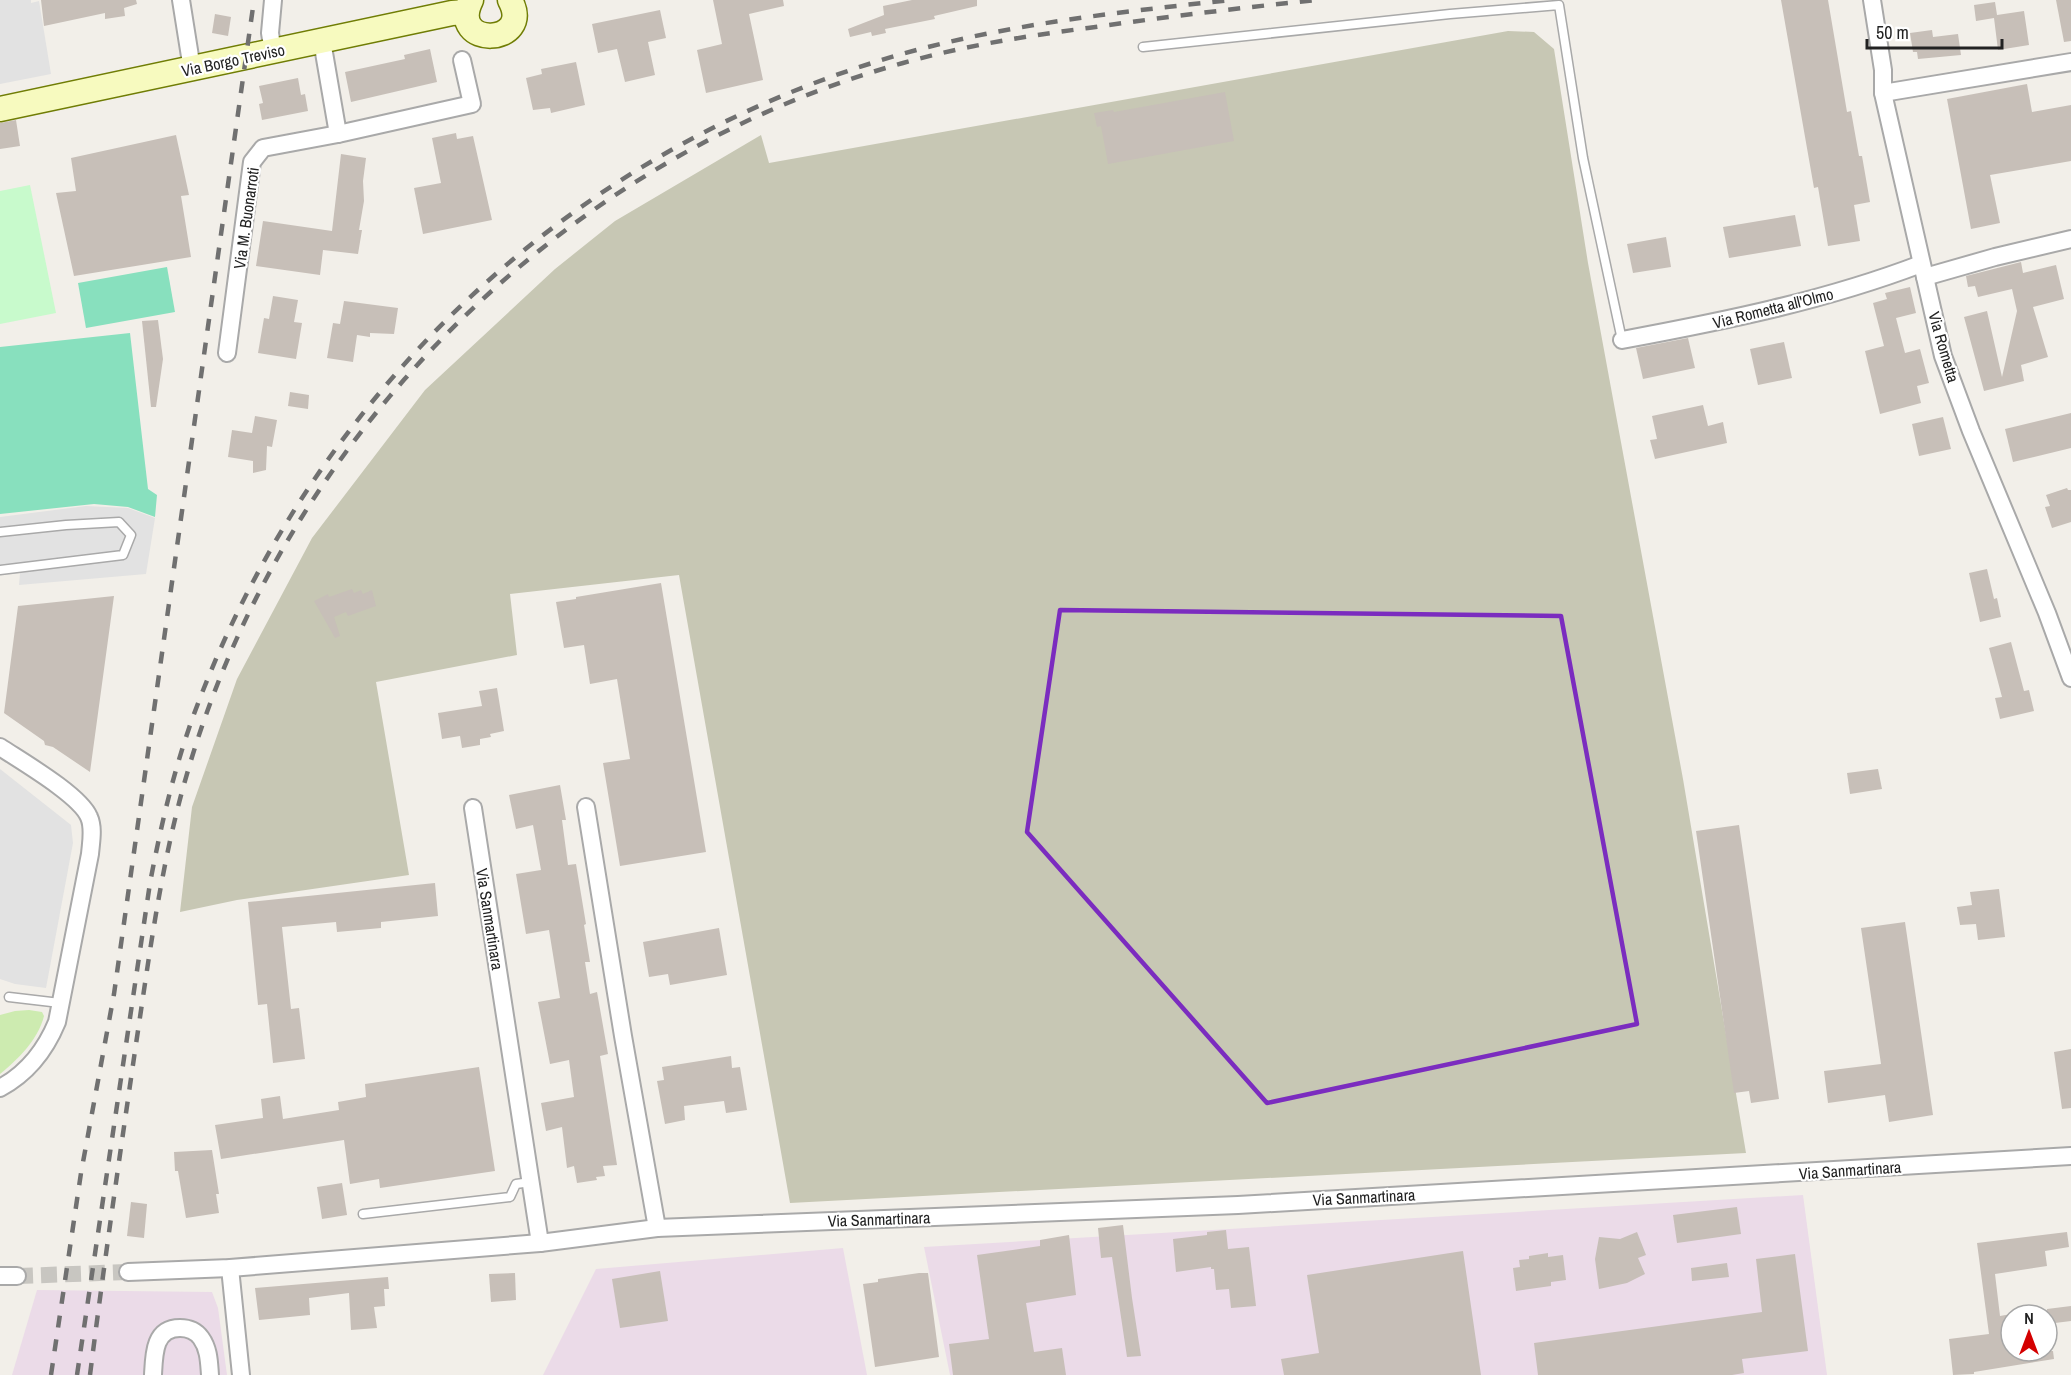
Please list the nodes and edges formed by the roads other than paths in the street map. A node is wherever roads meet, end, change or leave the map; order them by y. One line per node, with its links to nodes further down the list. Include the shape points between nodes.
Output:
1 (181, 0): 11 (street)
2 (273, 0): 8 (street)
3 (1872, 0): 12 (street, Via Rometta)
4 (515, 2): 5 (street, Via Borgo Treviso, via 510,26 492,37 474,30 467,19)
5 (469, 6): 6 (street, Via Borgo Treviso)
6 (322, 41): 8 (street, Via Borgo Treviso); 14 (street)
7 (1143, 47): 17 (lane, via 1559,5 1583,158)
8 (273, 52): 11 (street, Via Borgo Treviso)
9 (462, 60): 14 (street, Via M. Buonarroti, via 472,104)
10 (2071, 62): 12 (street)
11 (192, 69): 13 (street, Via Borgo Treviso)
12 (1883, 93): 16 (street, Via Rometta)
13 (0, 109)
14 (338, 134): 18 (street, Via M. Buonarroti, via 263,148 252,162)
15 (2071, 239): 16 (street, Via Rometta all'Olmo)
16 (1923, 270): 17 (street, Via Rometta all'Olmo, via 1735,319); 21 (street, Via Rometta, via 1947,366)
17 (1622, 340)
18 (227, 352)
19 (0, 532): 20 (lane, via 119,522 131,535 123,555)
20 (0, 570)
21 (2071, 678)
22 (0, 747): 26 (street, via 64,790 89,816 90,854)
23 (586, 807): 31 (street)
24 (473, 808): 29 (street, Via Sanmartinara)
25 (9, 997): 26 (lane)
26 (60, 1003): 27 (street, via 57,1022 37,1060)
27 (0, 1088)
28 (2071, 1156): 31 (street, Via Sanmartinara, via 1250,1204)
29 (531, 1182): 30 (lane, via 516,1184 510,1197); 32 (street, Via Sanmartinara)
30 (363, 1214)
31 (657, 1228): 32 (street, Via Sanmartinara)
32 (540, 1243): 33 (street, Via Sanmartinara)
33 (230, 1268): 34 (street, Via Sanmartinara); 39 (street)
34 (128, 1272)
35 (0, 1276): 36 (street)
36 (17, 1276)
37 (153, 1375): 38 (street, via 161,1335 183,1328 200,1336 209,1357)
38 (210, 1375)
39 (241, 1375)

